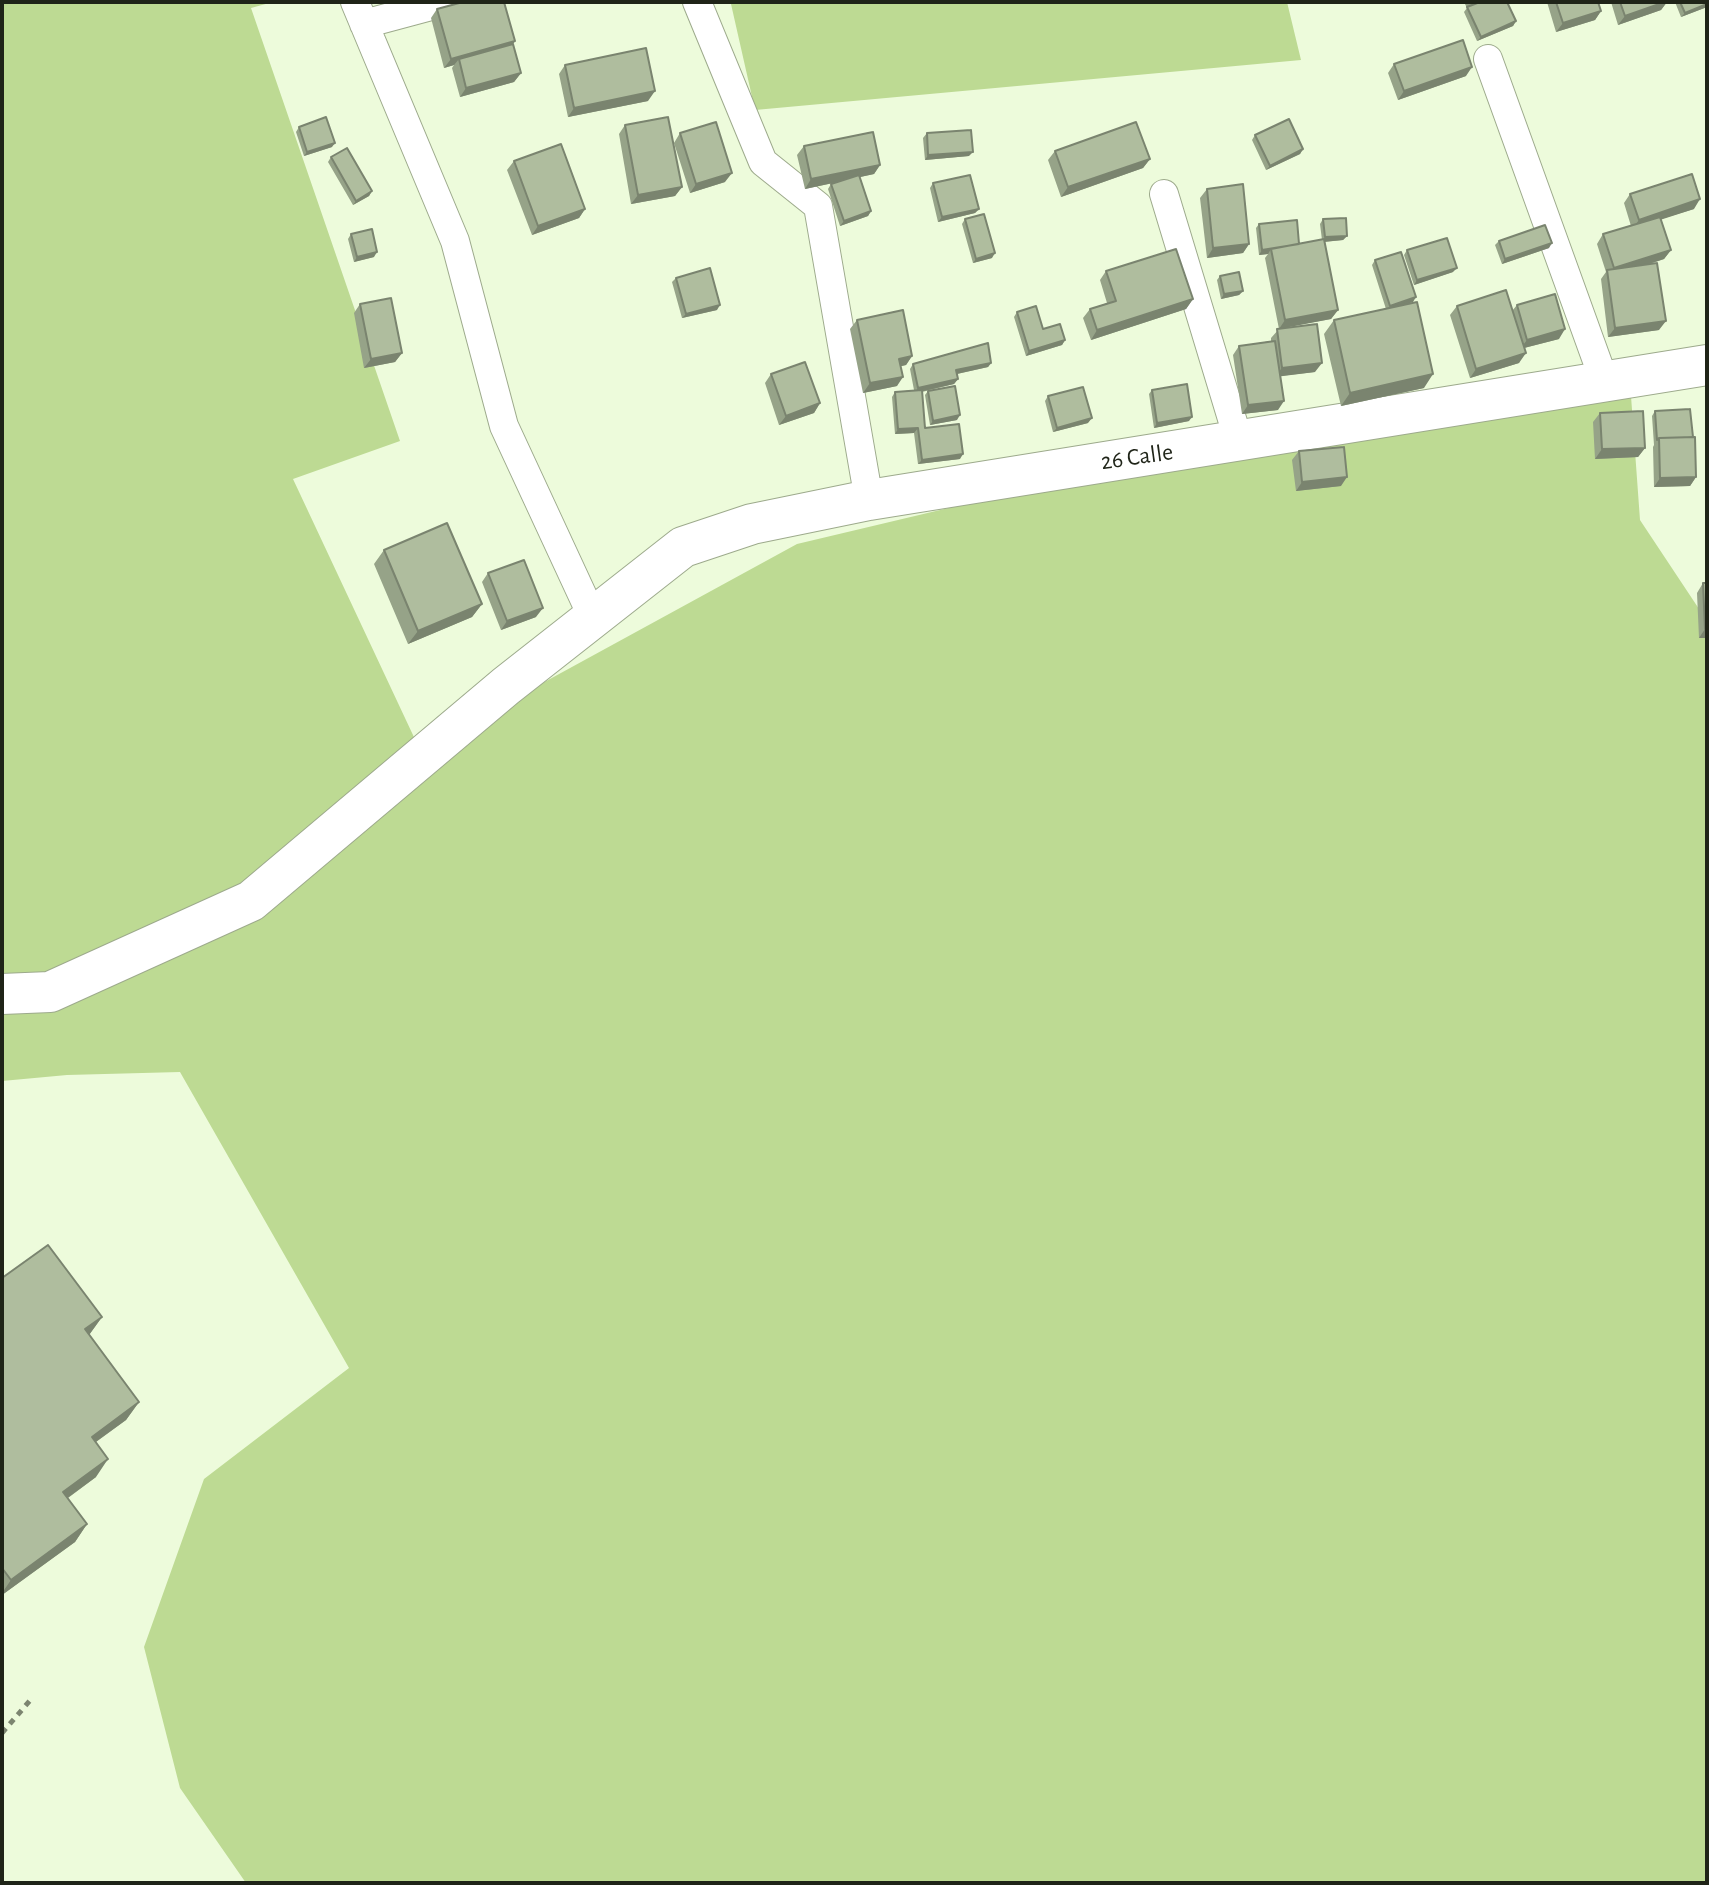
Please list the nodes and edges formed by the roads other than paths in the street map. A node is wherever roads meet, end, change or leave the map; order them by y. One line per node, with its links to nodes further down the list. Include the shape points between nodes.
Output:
1 (446, 2): 3 (street)
2 (697, 2): 9 (street, via 763,162 818,206)
3 (360, 13): 10 (street, via 455,241 504,426)
4 (1488, 59): 7 (street)
5 (1164, 194): 8 (street)
6 (1707, 365): 7 (street, 26 Calle)
7 (1605, 383): 8 (street, 26 Calle)
8 (1239, 442): 9 (street, 26 Calle)
9 (869, 500): 10 (street, 26 Calle, via 752,524 683,547)
10 (593, 618): 11 (street, 26 Calle, via 251,901 50,992)
11 (2, 994)

